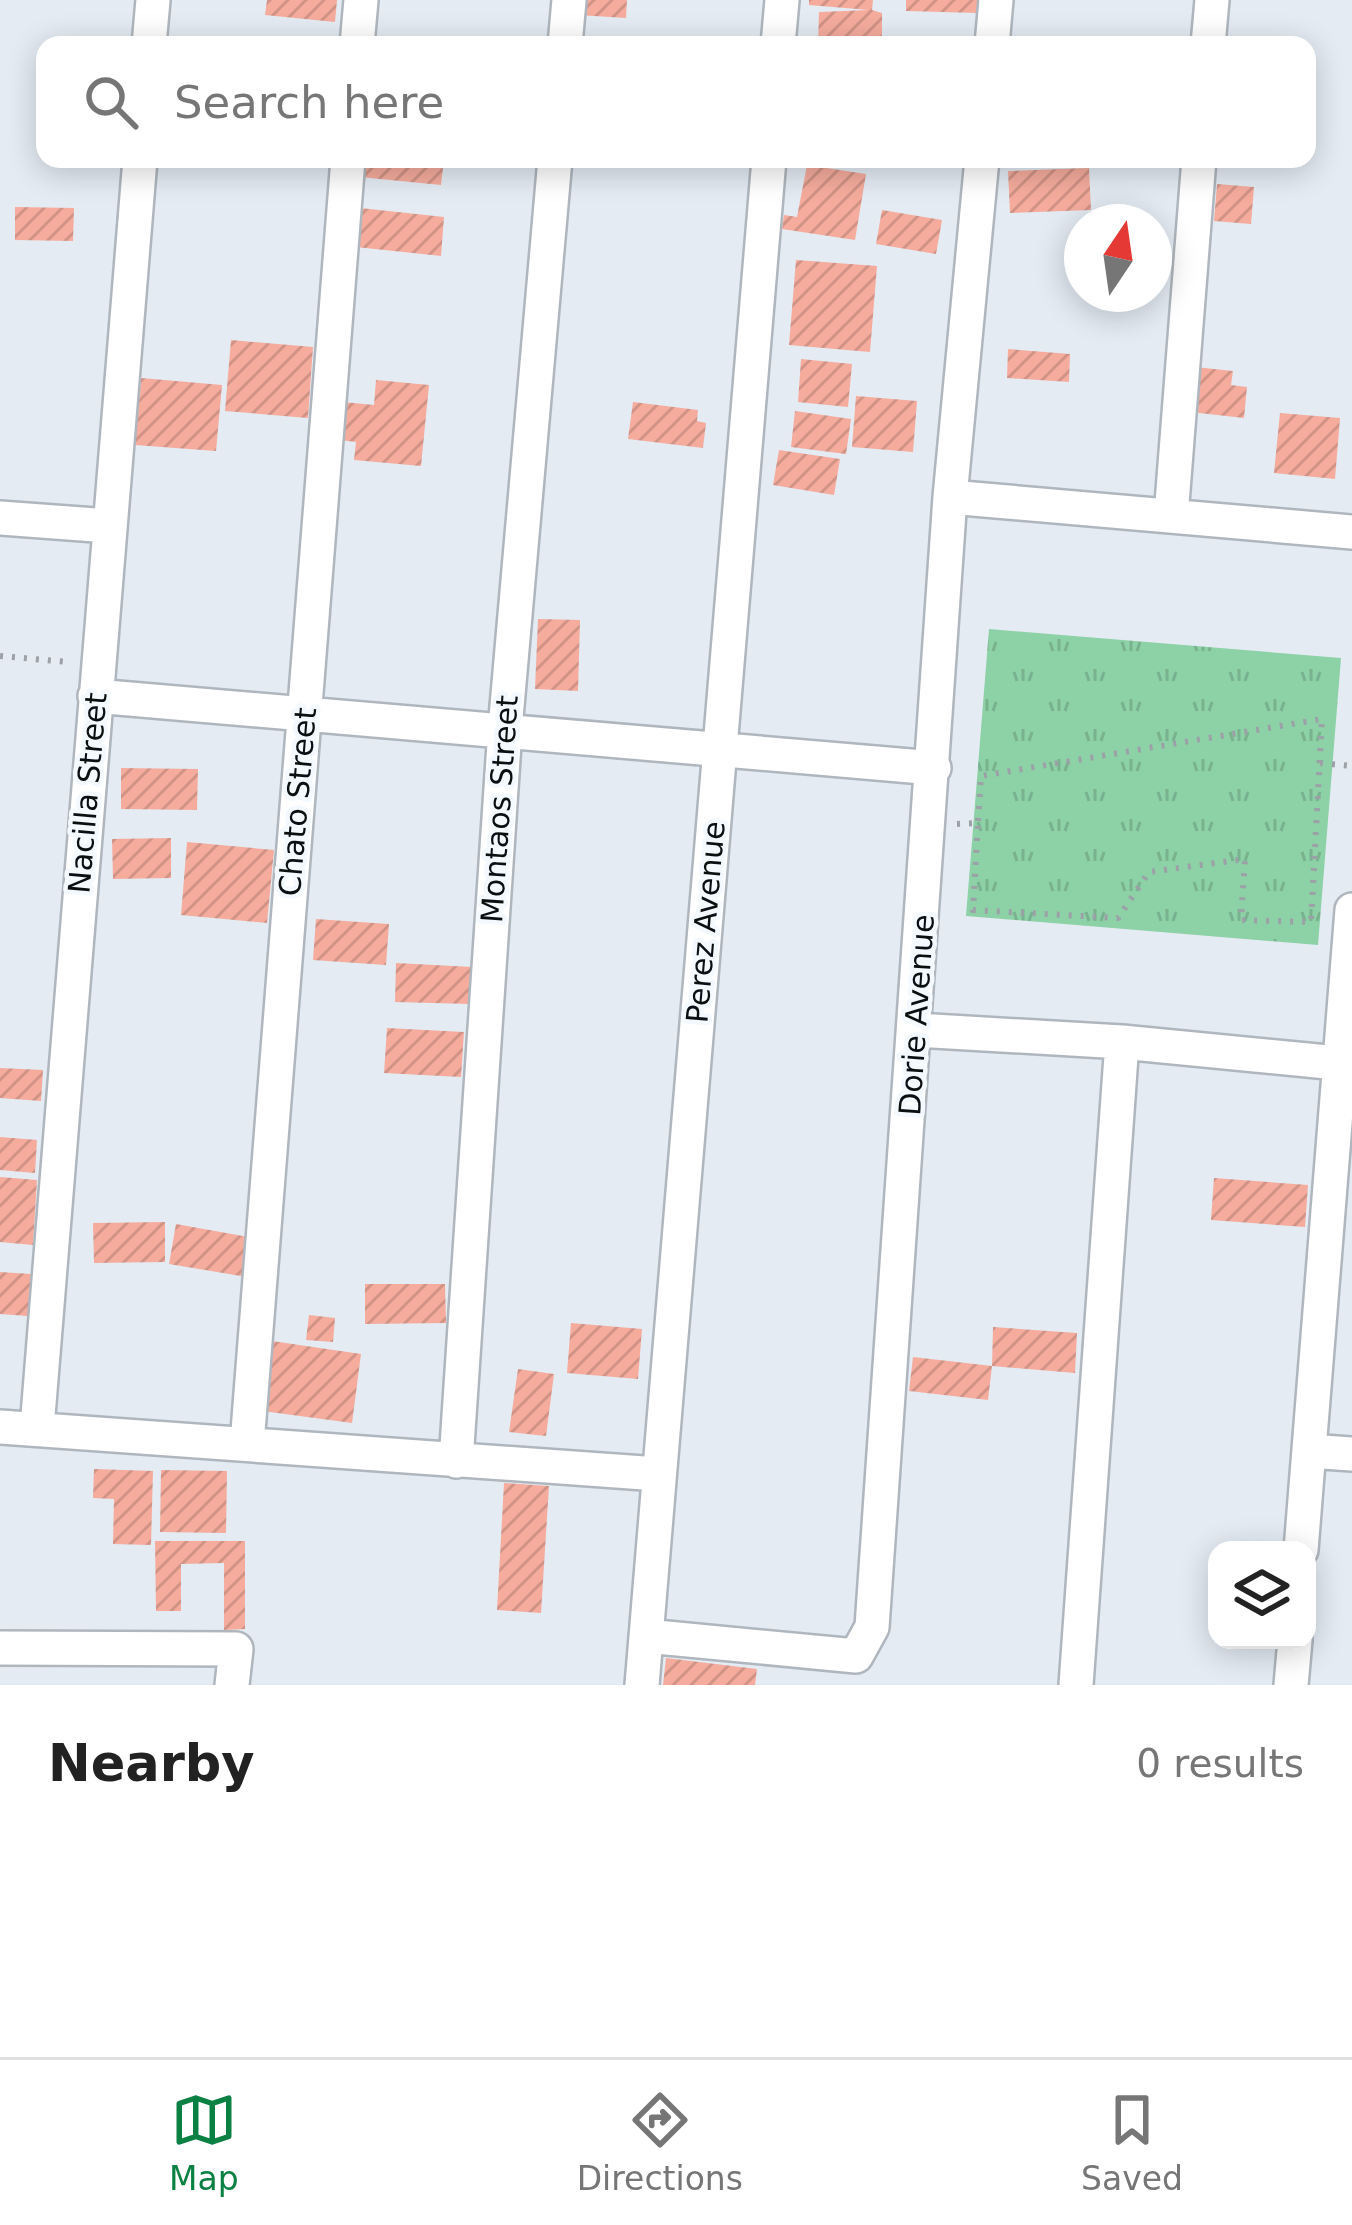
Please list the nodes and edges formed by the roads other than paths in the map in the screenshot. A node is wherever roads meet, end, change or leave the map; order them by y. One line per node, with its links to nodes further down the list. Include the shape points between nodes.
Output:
1 (153, 0): 7 (street)
2 (361, 0): 8 (street)
3 (569, 0): 9 (street)
4 (782, 0): 10 (street)
5 (996, 0): 11 (street)
6 (1212, 0): 12 (street)
7 (150, 36)
8 (358, 36)
9 (566, 36)
10 (779, 36)
11 (993, 36)
12 (1209, 36)
13 (139, 168): 22 (street, Nacilla Street)
14 (348, 168): 25 (street, Chato Street)
15 (554, 168): 26 (street, Montaos Street)
16 (768, 168): 27 (street, Perez Avenue)
17 (981, 168): 19 (street, Dorie Avenue)
18 (1198, 168): 20 (street)
19 (950, 497): 20 (street); 28 (street, Dorie Avenue)
20 (1171, 516): 23 (street)
21 (0, 518): 22 (street)
22 (109, 526): 24 (street, Nacilla Street)
23 (1352, 532)
24 (96, 681): 25 (street); 34 (street, Nacilla Street)
25 (305, 713): 26 (street); 35 (street, Chato Street)
26 (505, 729): 27 (street); 38 (street, Montaos Street)
27 (722, 751): 28 (street); 39 (street, Perez Avenue)
28 (934, 768): 30 (street, Dorie Avenue)
29 (1352, 910): 32 (street)
30 (916, 1030): 31 (street); 41 (street, Dorie Avenue, via 872,1627 856,1656)
31 (1122, 1042): 32 (street); 46 (street)
32 (1338, 1063): 36 (street)
33 (0, 1427): 34 (street)
34 (37, 1428): 35 (street)
35 (247, 1444): 38 (street)
36 (1309, 1451): 37 (street); 40 (street)
37 (1352, 1454)
38 (456, 1461): 39 (street)
39 (658, 1474): 41 (street, Perez Avenue)
40 (1302, 1541)
41 (646, 1636): 45 (street, Perez Avenue)
42 (0, 1648): 44 (street, via 236,1648)
43 (1293, 1649): 47 (street)
44 (232, 1685)
45 (641, 1685)
46 (1076, 1685)
47 (1291, 1685)

